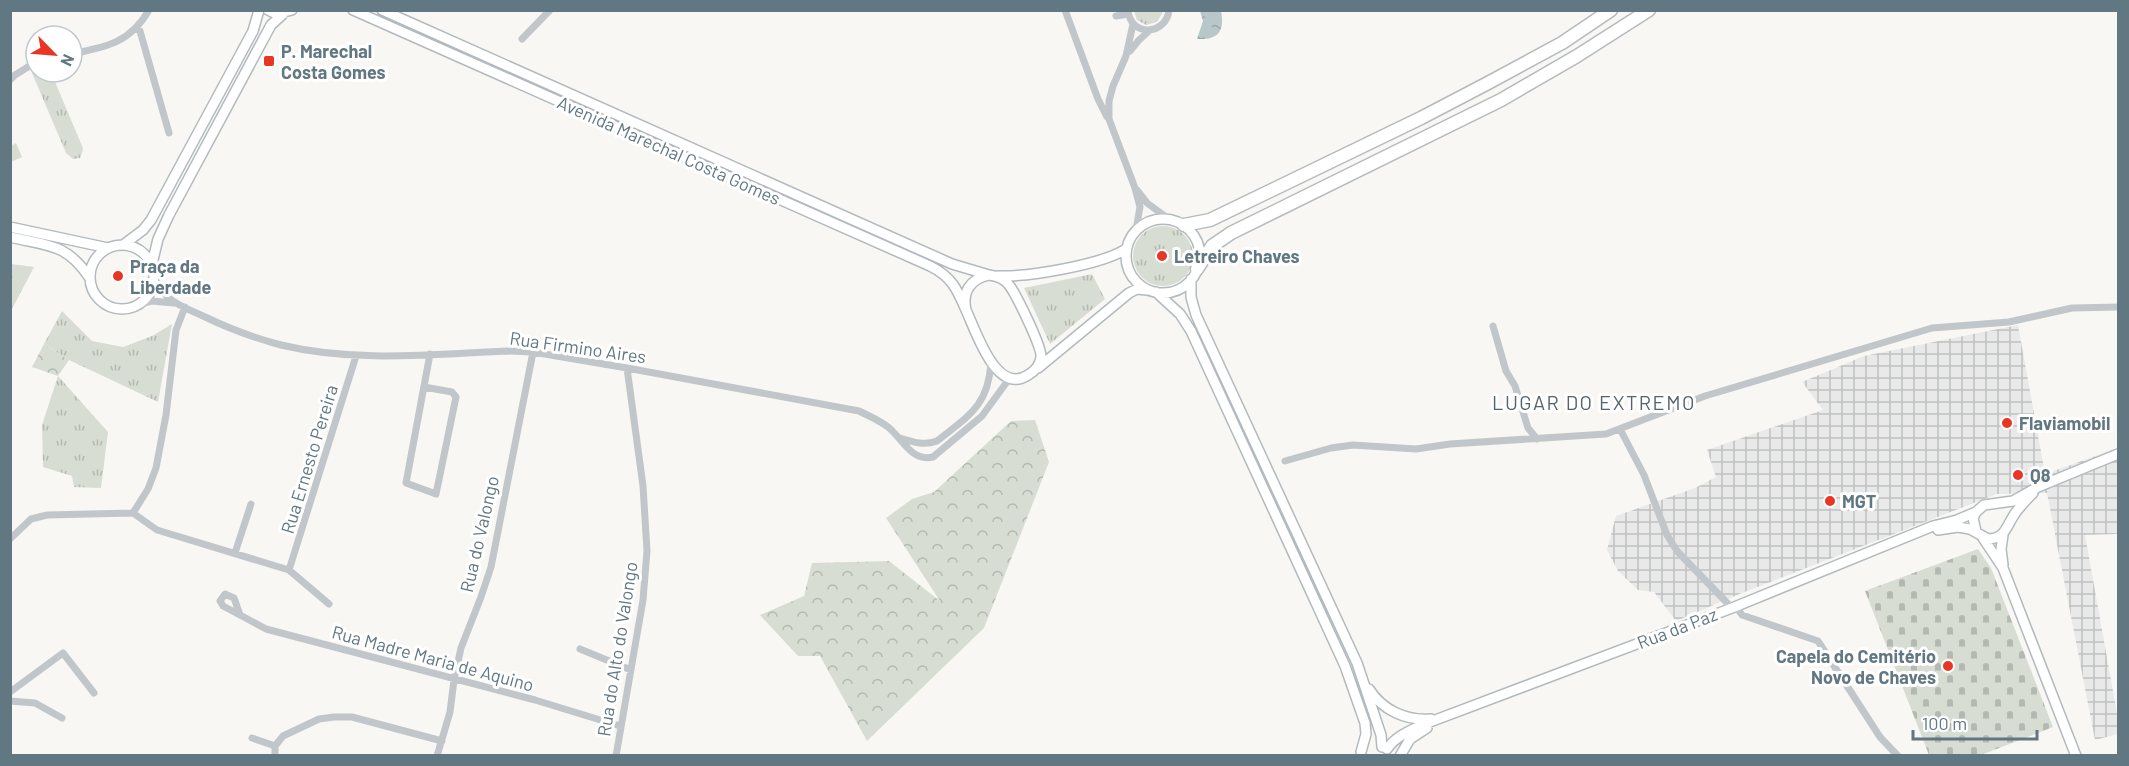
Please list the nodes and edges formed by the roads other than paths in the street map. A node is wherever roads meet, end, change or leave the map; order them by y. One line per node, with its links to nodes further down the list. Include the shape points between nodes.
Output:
1 (149, 10): 15 (street)
2 (259, 10): 30 (street, via 253,31 151,220)
3 (268, 10): 11 (street, via 276,14)
4 (353, 10): 43 (street, Avenida Marechal Costa Gomes, via 930,266 956,287)
5 (382, 10): 35 (street, Avenida Marechal Costa Gomes, via 952,264)
6 (550, 10): 17 (street)
7 (1065, 10): 22 (street)
8 (1169, 10): 16 (street, via 1162,26)
9 (1611, 10): 26 (highway, via 1562,43 1421,118 1210,220)
10 (1649, 10): 34 (highway, via 1501,100 1231,233 1212,246)
11 (288, 12): 33 (street, via 271,26 169,214)
12 (1128, 12): 13 (street); 14 (street)
13 (1116, 16)
14 (1133, 24): 16 (street); 19 (street)
15 (137, 28): 18 (street, via 110,46); 23 (street)
16 (1149, 31): 19 (street)
17 (522, 39)
18 (84, 51)
19 (1126, 56): 22 (street, via 1108,101)
20 (24, 70): 21 (street)
21 (10, 80)
22 (1108, 119): 24 (street)
23 (169, 133)
24 (1135, 188): 25 (street); 28 (street, via 1140,207)
25 (1169, 219): 26 (street); 28 (street, via 1153,220)
26 (1184, 225): 34 (street, via 1199,248)
27 (10, 227): 31 (street)
28 (1136, 230): 32 (street)
29 (10, 237): 36 (street, via 72,255)
30 (123, 245): 31 (street); 33 (street, via 140,250)
31 (108, 248): 36 (street, via 94,260)
32 (1126, 249): 35 (street, via 1108,258 1035,274); 38 (street, via 1131,276)
33 (152, 264): 37 (street)
34 (1194, 274): 38 (street, via 1179,289); 76 (street, via 1191,297 1196,315)
35 (993, 276): 43 (street, via 972,282 967,288); 50 (street, via 1010,285 1040,347 1041,356)
36 (89, 277): 39 (street, via 96,296 111,308 121,310)
37 (154, 278): 39 (street); 40 (street, via 158,288)
38 (1152, 291): 50 (street, via 1129,293); 88 (street, via 1174,308 1191,331 1345,666 1365,723)
39 (140, 304): 40 (street)
40 (177, 304): 41 (street, Rua Firmino Aires)
41 (185, 307): 47 (street, Rua Firmino Aires, via 231,329 280,345); 62 (street, via 176,330 166,415 153,479)
42 (2118, 307): 53 (street, via 2072,308 2009,322 1932,328 1705,396)
43 (966, 310): 48 (street, Avenida Marechal Costa Gomes)
44 (1493, 326): 55 (street, via 1528,429)
45 (533, 352): 46 (street, Rua Firmino Aires); 49 (street, Rua Firmino Aires); 77 (street, Rua do Valongo, via 491,567)
46 (430, 354): 47 (street, Rua Firmino Aires); 52 (street)
47 (356, 356): 70 (street, Rua Ernesto Pereira)
48 (992, 363): 51 (street, via 996,371); 54 (street, via 988,387 979,405 937,441 931,444)
49 (627, 368): 54 (street, Rua Firmino Aires, via 859,411); 75 (street, Rua do Alto do Valongo, via 643,486 647,550)
50 (1034, 371): 51 (street, via 1024,378)
51 (1009, 379): 54 (street, Rua Firmino Aires, via 982,416 933,457 912,454)
52 (424, 387): 52 (street, via 452,392 456,397 436,494 406,483)
53 (1620, 429): 55 (street, via 1606,434); 72 (street, via 1677,551)
54 (900, 438)
55 (1537, 438): 57 (street, via 1416,449 1353,445)
56 (2118, 454): 58 (street)
57 (1285, 461)
58 (2038, 487): 60 (street, via 2013,501); 63 (street)
59 (251, 504): 68 (street)
60 (1996, 504): 61 (street, via 1984,504); 63 (street, via 2006,512)
61 (1976, 512): 64 (street); 65 (street, via 1973,518)
62 (132, 513): 67 (street, via 47,515 31,519); 68 (street, via 157,530)
63 (2009, 525): 66 (street)
64 (1913, 534): 65 (street, via 1958,527); 72 (street, Rua da Paz)
65 (1979, 534): 66 (street, via 1994,539); 69 (street)
66 (2003, 535): 69 (street)
67 (10, 539)
68 (235, 553): 70 (street)
69 (2003, 568): 94 (street)
70 (290, 570): 71 (street)
71 (329, 604)
72 (1733, 607): 82 (street, Rua da Paz); 93 (street, via 1742,615 1818,641 1880,737)
73 (240, 615): 77 (street, Rua Madre Maria de Aquino, via 266,629)
74 (580, 649): 75 (street)
75 (631, 670): 83 (street, Rua do Alto do Valongo)
76 (1362, 678): 82 (street, via 1374,697 1396,714 1419,720); 87 (street)
77 (453, 680): 83 (street, Rua Madre Maria de Aquino); 85 (street, Rua do Valongo)
78 (10, 692): 79 (street, via 63,653)
79 (94, 693)
80 (10, 700): 81 (street, via 35,703)
81 (62, 718)
82 (1439, 719): 87 (street, via 1406,733); 92 (street, via 1410,739)
83 (620, 726): 91 (street, Rua do Alto do Valongo)
84 (252, 738): 86 (street)
85 (442, 741): 86 (street, via 352,717 334,717 319,719 283,736); 90 (street, Rua do Valongo)
86 (275, 746): 89 (street)
87 (1388, 751): 88 (street, via 1374,746)
88 (1360, 754)
89 (275, 756)
90 (437, 756)
91 (616, 756)
92 (1400, 756)
93 (1898, 756)
94 (2076, 756)

